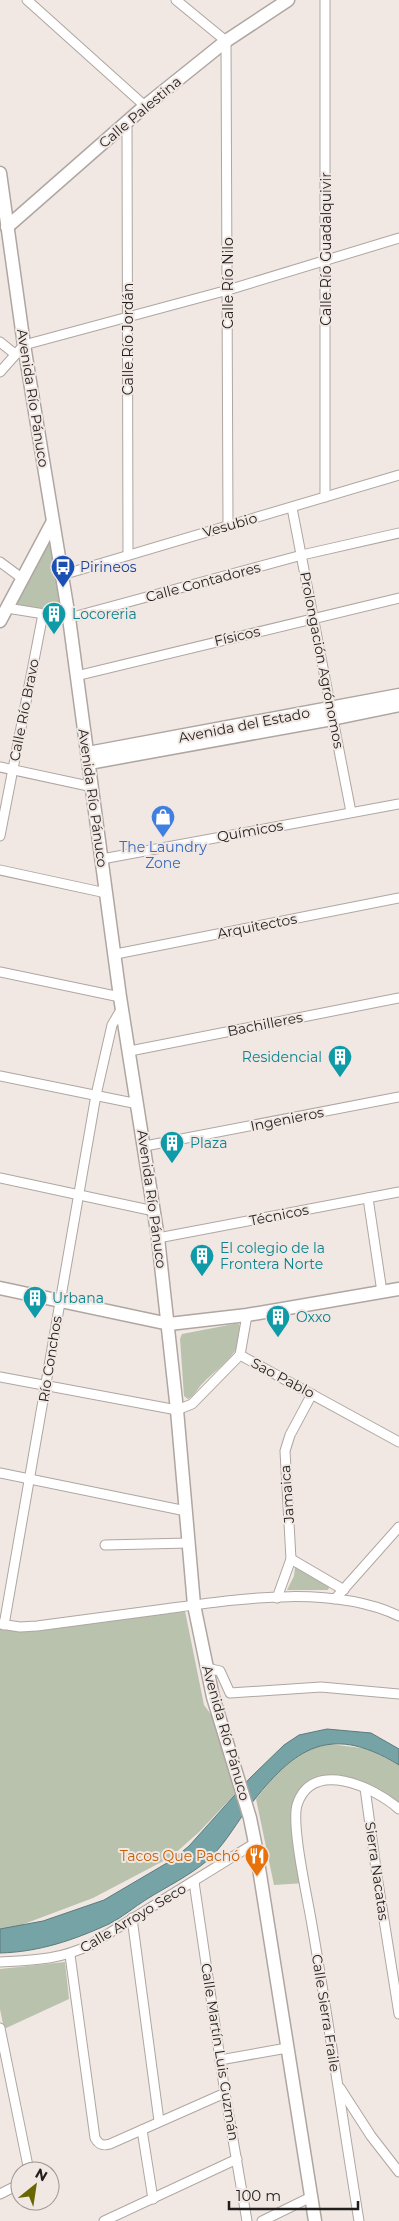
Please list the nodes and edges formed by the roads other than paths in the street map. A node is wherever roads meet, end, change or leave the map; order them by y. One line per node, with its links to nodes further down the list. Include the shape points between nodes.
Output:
1 (27, 0): 6 (street)
2 (176, 0): 5 (street)
3 (288, 0): 5 (street, Calle Palestina)
4 (325, 0): 11 (street, Calle Río Guadalquivir)
5 (226, 42): 6 (street, Calle Palestina); 12 (street, Calle Río Nilo)
6 (145, 106): 7 (street, Calle Palestina)
7 (127, 122): 9 (street, Calle Palestina); 13 (street, Calle Río Jordán)
8 (0, 173): 9 (street, Avenida Río Pánuco)
9 (2, 230): 15 (street, Avenida Río Pánuco)
10 (399, 238): 11 (street)
11 (326, 262): 12 (street); 18 (street, Calle Río Guadalquivir)
12 (228, 290): 13 (street); 21 (street, Calle Río Nilo)
13 (129, 318): 15 (street); 23 (street, Calle Río Jordán)
14 (0, 342): 15 (street)
15 (20, 349): 16 (street); 20 (street, Avenida Río Pánuco)
16 (0, 372)
17 (399, 475): 18 (street, Vesubio)
18 (325, 497): 19 (street, Vesubio)
19 (292, 508): 21 (street, Vesubio); 24 (street, Prolongación Agrónomos)
20 (52, 523): 26 (street, Avenida Río Pánuco); 27 (street)
21 (228, 525): 23 (street, Vesubio)
22 (399, 533): 24 (street, Calle Contadores)
23 (128, 555): 26 (street, Vesubio)
24 (302, 556): 31 (street, Calle Contadores); 32 (street, Prolongación Agrónomos)
25 (0, 562): 27 (street)
26 (62, 575): 31 (street, Avenida Río Pánuco)
27 (23, 579): 29 (street)
28 (399, 598): 32 (street, Físicos)
29 (8, 608): 30 (street, Calle Contadores); 33 (street)
30 (43, 614): 31 (street, Calle Contadores); 40 (street, Calle Río Bravo)
31 (69, 618): 34 (street, Avenida Río Pánuco)
32 (314, 618): 34 (street, Físicos); 37 (street, Prolongación Agrónomos)
33 (0, 621)
34 (76, 676): 38 (street, Avenida Río Pánuco)
35 (399, 695): 37 (street, Avenida del Estado)
36 (399, 705): 37 (street, Avenida del Estado)
37 (331, 714): 38 (street, Avenida del Estado); 43 (street, Prolongación Agrónomos)
38 (89, 758): 41 (street, Avenida Río Pánuco)
39 (0, 767): 40 (street)
40 (12, 770): 41 (street); 44 (street, Calle Río Bravo)
41 (93, 787): 45 (street, Avenida Río Pánuco)
42 (399, 804): 43 (street, Químicos)
43 (351, 812): 45 (street, Químicos)
44 (0, 836)
45 (102, 860): 47 (street, Avenida Río Pánuco)
46 (0, 870): 47 (street)
47 (106, 893): 49 (street, Avenida Río Pánuco)
48 (399, 898): 49 (street, Arquitectos)
49 (116, 954): 52 (street, Avenida Río Pánuco)
50 (0, 972): 52 (street)
51 (399, 998): 53 (street, Bachilleres)
52 (121, 1003): 53 (street, Avenida Río Pánuco); 55 (street, Río Conchos, via 112,1024)
53 (130, 1051): 57 (street, Avenida Río Pánuco)
54 (0, 1076): 55 (street)
55 (96, 1096): 57 (street); 61 (street, Río Conchos)
56 (399, 1097): 58 (street, Ingenieros)
57 (138, 1104): 58 (street, Avenida Río Pánuco)
58 (145, 1146): 63 (street, Avenida Río Pánuco)
59 (0, 1178): 61 (street)
60 (399, 1192): 62 (street, Técnicos)
61 (78, 1195): 63 (street); 68 (street, Río Conchos)
62 (368, 1198): 64 (street, Técnicos); 67 (street)
63 (154, 1211): 64 (street, Avenida Río Pánuco)
64 (158, 1238): 70 (street, Avenida Río Pánuco)
65 (0, 1288): 68 (street)
66 (399, 1289): 67 (street)
67 (382, 1292): 69 (street)
68 (59, 1301): 70 (street); 73 (street, Río Conchos)
69 (247, 1315): 70 (street); 71 (street)
70 (169, 1324): 75 (street, Avenida Río Pánuco)
71 (240, 1355): 74 (street, Sao Pablo); 75 (street, Sao Pablo, via 192,1404)
72 (0, 1377): 73 (street)
73 (46, 1387): 75 (street); 78 (street, Río Conchos)
74 (312, 1394): 76 (street, Sao Pablo); 83 (street, Jamaica, via 293,1428 285,1451)
75 (178, 1410): 79 (street, Avenida Río Pánuco)
76 (399, 1442)
77 (0, 1473): 78 (street)
78 (31, 1479): 79 (street); 89 (street, Río Conchos)
79 (186, 1511): 81 (street, Avenida Río Pánuco)
80 (399, 1527): 84 (street)
81 (189, 1543): 82 (street); 87 (street, Avenida Río Pánuco)
82 (105, 1545)
83 (291, 1559): 84 (street); 85 (street, Jamaica)
84 (344, 1590): 86 (street)
85 (276, 1598): 86 (street); 87 (street)
86 (335, 1599): 88 (street, via 370,1605)
87 (194, 1605): 89 (street, via 36,1626); 90 (street, Avenida Río Pánuco)
88 (399, 1616)
89 (2, 1624)
90 (207, 1668): 91 (street, via 220,1671 230,1693 321,1687); 94 (street, Avenida Río Pánuco)
91 (399, 1694)
92 (365, 1788): 93 (street); 99 (street, Sierra Nacatas); 103 (street, Calle Sierra Fraile, via 344,1781 318,1781 306,1789 297,1806 296,1820)
93 (399, 1809)
94 (255, 1843): 95 (street, Calle Arroyo Seco); 101 (street, Avenida Río Pánuco)
95 (194, 1882): 96 (street, Calle Arroyo Seco); 102 (street, Calle Martín Luis Guzmán)
96 (132, 1918): 97 (street, Calle Arroyo Seco); 105 (street)
97 (70, 1955): 98 (street, Calle Arroyo Seco); 106 (street, via 95,2138 103,2145)
98 (0, 1962)
99 (399, 2014)
100 (0, 2028): 108 (street)
101 (287, 2048): 102 (street); 110 (street, Avenida Río Pánuco)
102 (220, 2060): 104 (street, Calle Martín Luis Guzmán)
103 (337, 2084): 109 (street); 116 (street, Calle Sierra Fraile)
104 (225, 2093): 105 (street); 107 (street, Calle Martín Luis Guzmán)
105 (159, 2121): 106 (street)
106 (142, 2130): 111 (street)
107 (237, 2159): 111 (street); 113 (street, Calle Martín Luis Guzmán)
108 (27, 2161)
109 (399, 2172)
110 (311, 2197): 114 (street); 115 (street, Avenida Río Pánuco)
111 (153, 2200): 112 (street)
112 (104, 2221)
113 (247, 2221)
114 (262, 2221)
115 (315, 2221)
116 (359, 2221)

